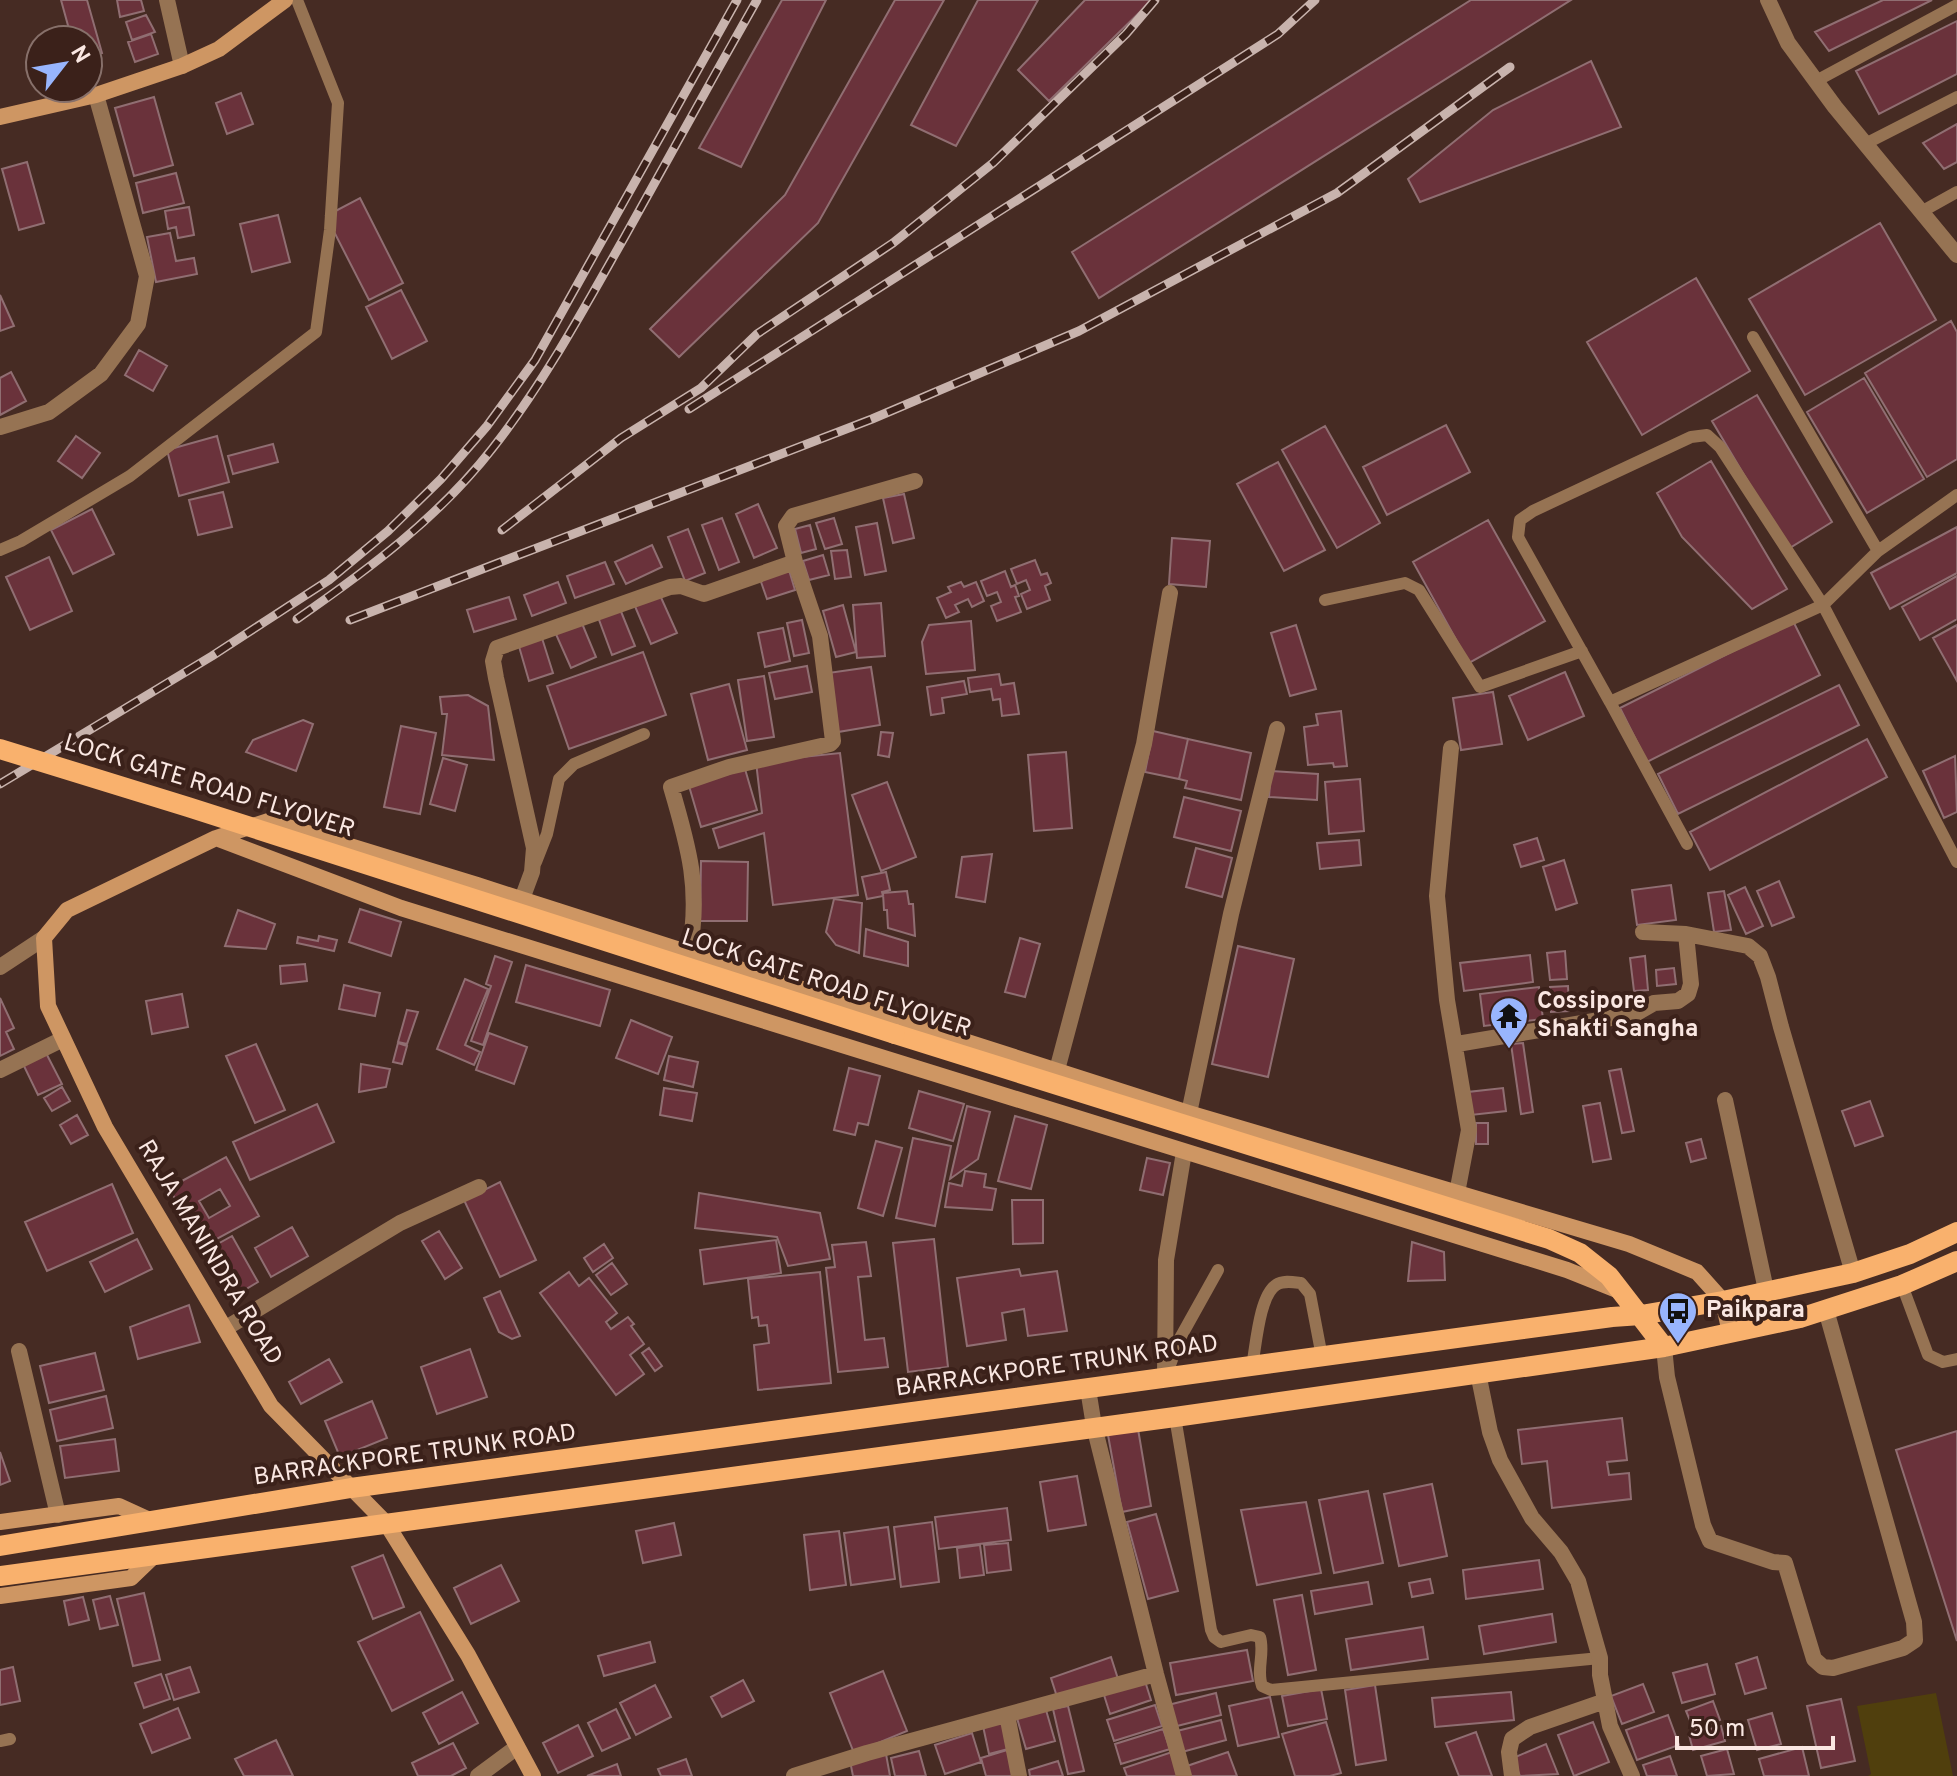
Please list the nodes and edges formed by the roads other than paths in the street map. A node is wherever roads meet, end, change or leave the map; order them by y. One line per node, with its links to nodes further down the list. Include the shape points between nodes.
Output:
1 (167, 0): 6 (street)
2 (285, 0): 6 (street, via 219,49)
3 (297, 0): 21 (lane, via 338,103 330,230 316,332 130,476)
4 (1768, 0): 7 (street, via 1788,43)
5 (1957, 5): 7 (lane)
6 (182, 66): 8 (street)
7 (1816, 81): 13 (street)
8 (104, 92)
9 (1957, 97): 13 (lane)
10 (57, 104): 12 (street)
11 (99, 104): 18 (street, via 147,276 138,324 101,374 49,412)
12 (0, 117)
13 (1865, 144): 15 (street)
14 (1957, 192): 15 (lane)
15 (1921, 212): 16 (street)
16 (1957, 255)
17 (1753, 337): 22 (lane)
18 (0, 427)
19 (915, 481): 23 (street, via 793,516 786,526)
20 (1957, 495): 22 (lane)
21 (0, 550)
22 (1878, 551): 26 (lane)
23 (795, 562): 36 (street, via 704,594 670,587 497,648 493,661 534,848); 41 (street, via 820,636 833,741 671,787 696,900)
24 (1170, 593): 46 (street, via 1144,744)
25 (1325, 600): 27 (lane, via 1405,583 1414,586 1480,687)
26 (1823, 605): 27 (lane, via 1720,447 1707,435 1691,437 1520,520 1518,537); 28 (lane); 35 (lane)
27 (1582, 651): 28 (lane)
28 (1610, 702): 34 (lane)
29 (1277, 729): 48 (street)
30 (644, 734): 36 (lane, via 574,764 559,779)
31 (1451, 748): 44 (street, via 1437,896 1447,1000)
32 (0, 749): 58 (main road, LOCK GATE ROAD FLYOVER, bridge, via 1549,1239 1597,1265)
33 (216, 838): 37 (street, via 268,821); 40 (street, via 67,910); 49 (street, via 401,908)
34 (1687, 844)
35 (1957, 862)
36 (532, 872): 37 (street)
37 (522, 899): 41 (street)
38 (1643, 932): 39 (street)
39 (1686, 934): 44 (street, via 1691,984 1678,1001 1654,1003 1635,1014); 55 (street, via 1748,946 1760,956)
40 (44, 938): 42 (street); 43 (street, RAJA MANINDRA ROAD, via 48,1006)
41 (689, 953): 46 (street)
42 (0, 967)
43 (63, 1039): 45 (street); 62 (street, RAJA MANINDRA ROAD, via 105,1127)
44 (1457, 1044): 51 (street, via 1469,1130)
45 (0, 1070)
46 (1057, 1070): 48 (street)
47 (1725, 1100): 57 (street)
48 (1189, 1113): 51 (street)
49 (1184, 1152): 58 (street, via 1567,1270); 70 (street, via 1166,1260)
50 (479, 1187): 62 (street, via 400,1223)
51 (1457, 1193): 59 (street, via 1629,1244 1697,1272)
52 (1957, 1232): 55 (main road, BARRACKPORE TRUNK ROAD)
53 (1957, 1261): 56 (main road)
54 (1218, 1270): 70 (lane, via 1179,1340)
55 (1853, 1273): 57 (main road, BARRACKPORE TRUNK ROAD)
56 (1902, 1285): 60 (main road); 67 (lane, via 1928,1355 1943,1362)
57 (1766, 1290): 59 (main road, BARRACKPORE TRUNK ROAD)
58 (1623, 1293): 61 (main road, LOCK GATE ROAD FLYOVER)
59 (1723, 1301): 61 (main road, BARRACKPORE TRUNK ROAD); 63 (street)
60 (1826, 1310): 63 (main road); 64 (street, via 1915,1640 1833,1668 1814,1659 1785,1563 1710,1541 1667,1377)
61 (1641, 1315): 64 (main road, LOCK GATE ROAD FLYOVER); 66 (main road, BARRACKPORE TRUNK ROAD)
62 (226, 1328): 74 (street, RAJA MANINDRA ROAD, via 271,1406)
63 (1730, 1333): 64 (main road)
64 (1664, 1347): 69 (main road)
65 (19, 1351): 75 (street)
66 (1322, 1357): 68 (main road, BARRACKPORE TRUNK ROAD); 68 (lane, via 1310,1294 1301,1283 1288,1281 1275,1286 1264,1300)
67 (1957, 1359)
68 (1252, 1366): 70 (main road, BARRACKPORE TRUNK ROAD)
69 (1478, 1373): 72 (main road); 83 (street, via 1500,1460 1532,1518 1578,1581)
70 (1165, 1378): 71 (main road, BARRACKPORE TRUNK ROAD)
71 (1088, 1389): 73 (street); 74 (main road, BARRACKPORE TRUNK ROAD)
72 (1175, 1417): 73 (main road); 83 (lane, via 1211,1630 1221,1642 1260,1637 1262,1686 1271,1690)
73 (1094, 1426): 78 (main road); 84 (street)
74 (351, 1488): 77 (main road, BARRACKPORE TRUNK ROAD); 78 (street, RAJA MANINDRA ROAD)
75 (58, 1515): 76 (street); 77 (street, via 119,1506)
76 (0, 1522)
77 (156, 1522): 79 (main road, BARRACKPORE TRUNK ROAD)
78 (386, 1523): 80 (main road); 87 (street, RAJA MANINDRA ROAD, via 468,1655)
79 (0, 1546)
80 (157, 1553): 81 (main road); 82 (street, via 131,1578)
81 (0, 1576)
82 (0, 1596)
83 (1600, 1658): 85 (street)
84 (1156, 1674): 86 (street); 92 (street)
85 (1605, 1701): 93 (street, via 1530,1727 1512,1739); 94 (street)
86 (1007, 1715): 90 (street); 91 (street)
87 (517, 1747): 88 (street); 89 (street, RAJA MANINDRA ROAD)
88 (478, 1776)
89 (533, 1776)
90 (794, 1776)
91 (1019, 1776)
92 (1184, 1776)
93 (1512, 1776)
94 (1632, 1776)

